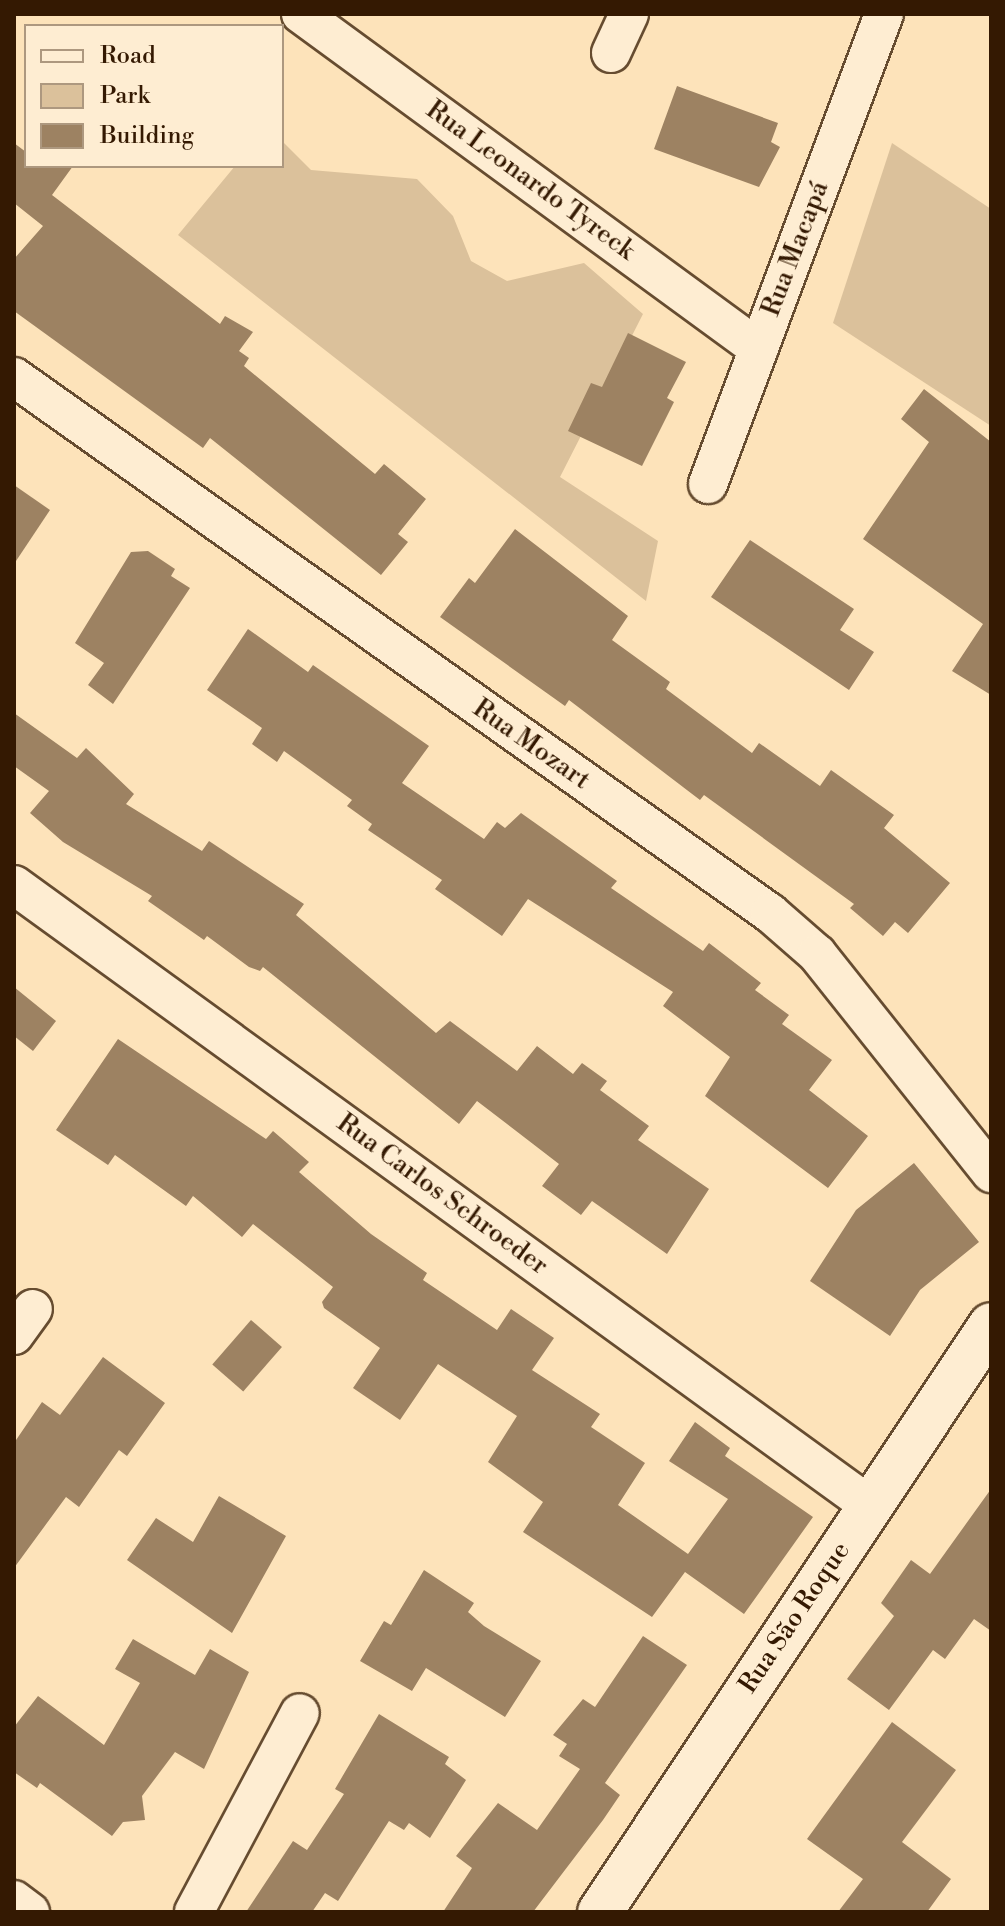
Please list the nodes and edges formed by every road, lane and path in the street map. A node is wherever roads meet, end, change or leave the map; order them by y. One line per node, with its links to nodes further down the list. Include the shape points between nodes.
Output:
1 (301, 14): 5 (street, Rua Leonardo Tyreck)
2 (629, 14): 4 (street)
3 (884, 14): 5 (street, Rua Macapá)
4 (611, 53)
5 (759, 349): 7 (street, Rua Macapá)
6 (14, 377): 9 (street, Rua Mozart, via 770,913 817,954)
7 (708, 484)
8 (14, 885): 11 (street, Rua Carlos Schroeder)
9 (991, 1173)
10 (991, 1325): 11 (street, Rua São Roque)
11 (869, 1505): 16 (street, Rua São Roque)
12 (300, 1713): 15 (street)
13 (14, 1900): 14 (street)
14 (30, 1912)
15 (194, 1912)
16 (600, 1912)

